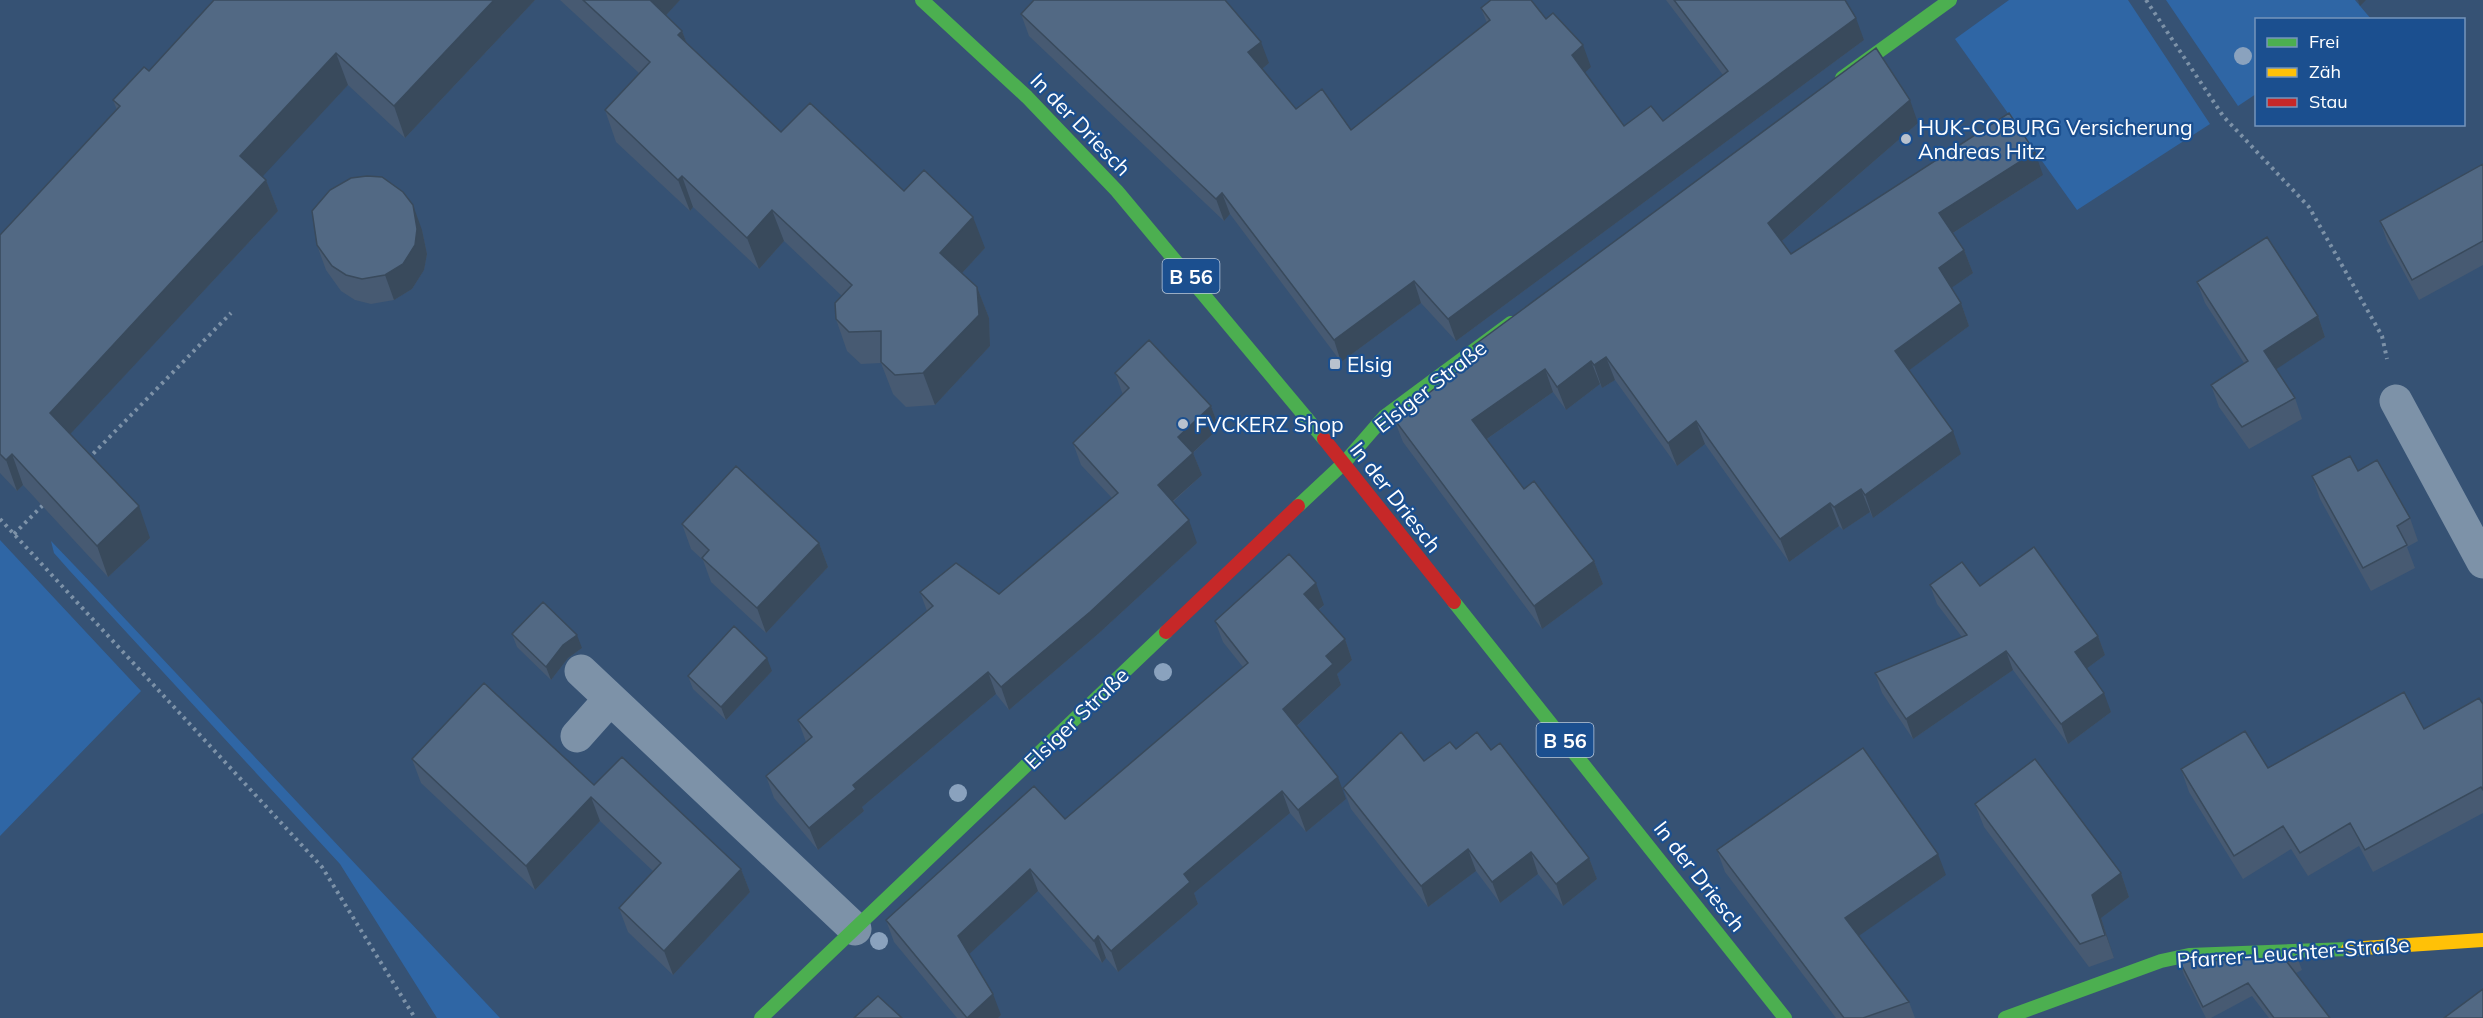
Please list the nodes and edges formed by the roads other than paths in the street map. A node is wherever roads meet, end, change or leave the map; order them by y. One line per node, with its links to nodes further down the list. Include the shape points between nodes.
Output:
1 (922, 0): 6 (street, In der Driesch / B 56, via 1027,97 1117,191)
2 (1950, 0): 3 (street)
3 (1830, 87)
4 (1527, 311): 6 (street, Elsiger Straße, via 1384,417)
5 (2396, 401): 7 (street)
6 (1344, 464): 11 (street, Elsiger Straße); 14 (street, In der Driesch / B 56)
7 (2483, 562)
8 (581, 671): 9 (street)
9 (610, 699): 10 (street); 11 (street)
10 (577, 735)
11 (855, 929): 13 (street, Elsiger Straße)
12 (2483, 940): 15 (street, Pfarrer-Leuchter-Straße, via 2189,955 2161,961)
13 (761, 1018)
14 (1785, 1018)
15 (2005, 1018)

